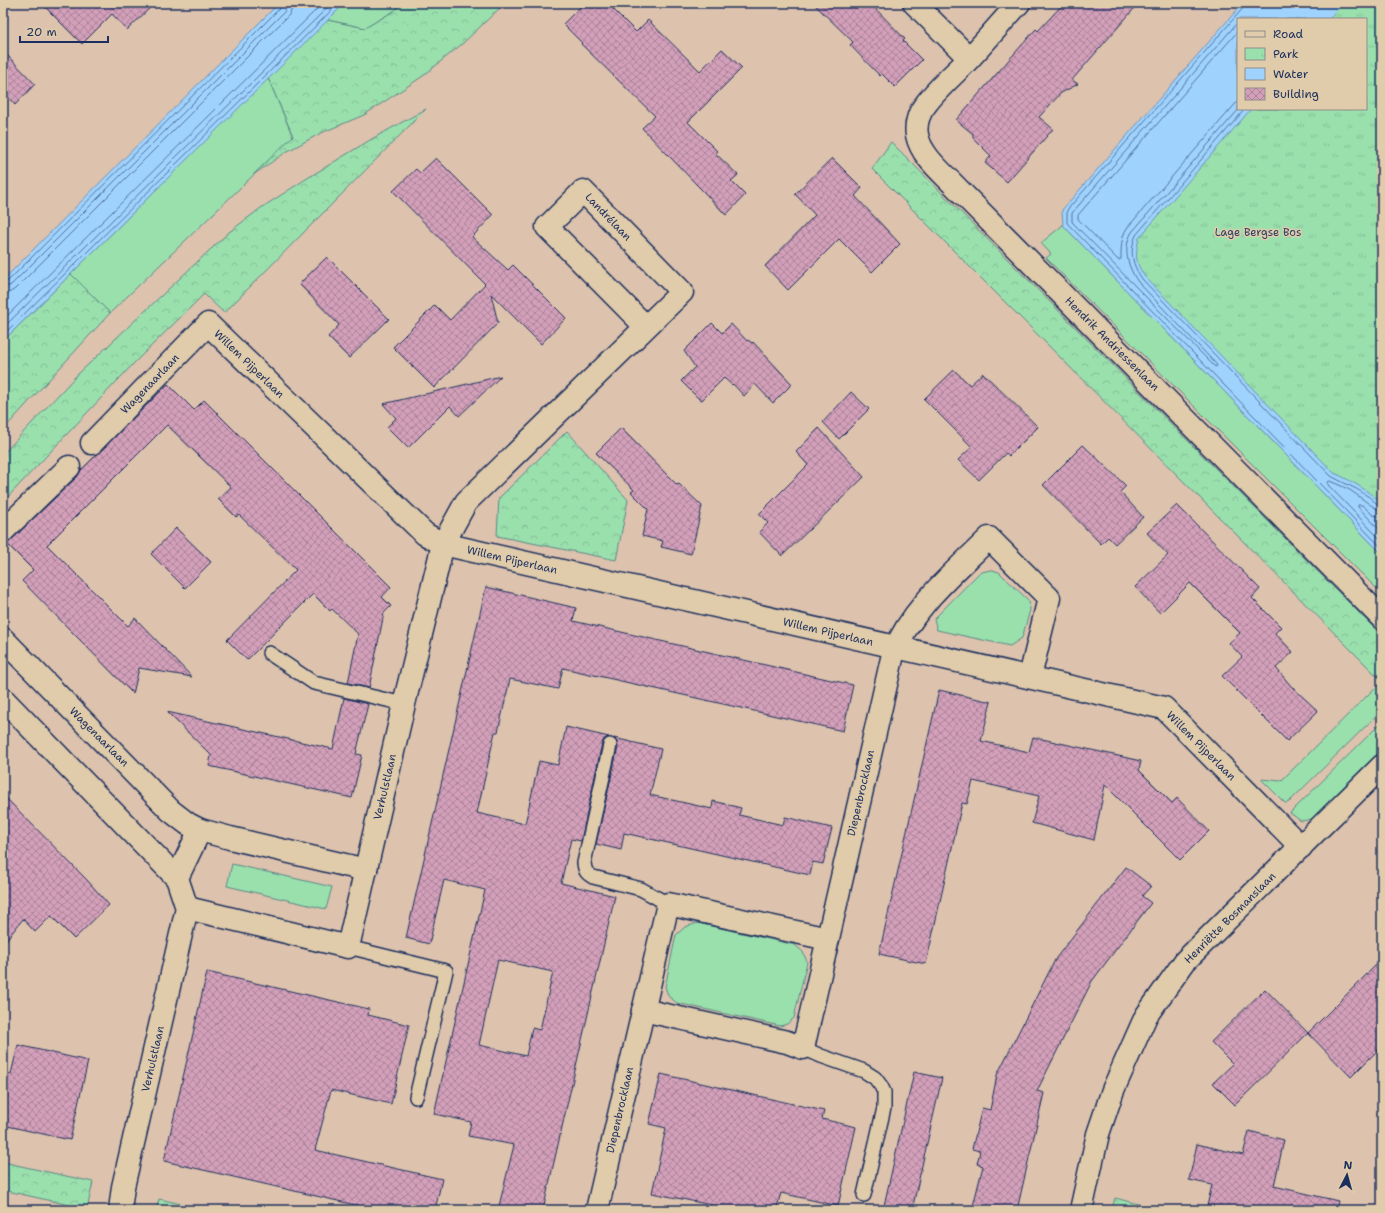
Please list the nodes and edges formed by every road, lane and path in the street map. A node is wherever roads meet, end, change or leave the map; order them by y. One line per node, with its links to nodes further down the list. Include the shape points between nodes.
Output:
1 (914, 3): 3 (street)
2 (1019, 3): 3 (street, Hendrik Andriessenlaan)
3 (970, 58): 10 (street, Hendrik Andriessenlaan, via 926,104 919,116 917,134 931,161)
4 (208, 324): 6 (street, Wagenaarlaan); 9 (street, Willem Pijperlaan, via 425,534)
5 (646, 327): 5 (street, Landrélaan, via 682,292 583,191 547,226); 9 (street, Landrélaan, via 466,502)
6 (92, 443)
7 (69, 467): 8 (street)
8 (3, 531)
9 (443, 544): 12 (street, Willem Pijperlaan); 16 (street, Verhulstlaan)
10 (1382, 618)
11 (3, 639): 19 (street, Wagenaarlaan, via 171,811)
12 (895, 648): 14 (street, Willem Pijperlaan); 14 (street, via 922,605 989,538 1049,598); 25 (street, Diepenbrocklaan)
13 (270, 653): 16 (lane, via 314,683)
14 (1030, 677): 20 (street, Willem Pijperlaan, via 1164,708)
15 (3, 699): 22 (street)
16 (404, 704): 21 (street, Verhulstlaan)
17 (610, 745): 23 (lane, via 584,870 593,877 647,891)
18 (1382, 766): 20 (street, Henriëtte Bosmanslaan)
19 (200, 830): 21 (street); 22 (street)
20 (1301, 847): 33 (street, Henriëtte Bosmanslaan, via 1185,961 1146,1016 1113,1090 1098,1134)
21 (366, 870): 26 (street, Verhulstlaan)
22 (177, 878): 24 (street)
23 (668, 904): 25 (street); 27 (street, Diepenbrocklaan)
24 (188, 908): 26 (street); 31 (street, Verhulstlaan)
25 (828, 939): 28 (street, Diepenbrocklaan)
26 (348, 947): 29 (lane, via 446,971)
27 (643, 1010): 28 (street, via 787,1042); 32 (street, Diepenbrocklaan)
28 (803, 1048): 30 (lane, via 864,1070 875,1078 884,1092 884,1108)
29 (416, 1097)
30 (864, 1195)
31 (120, 1210)
32 (597, 1210)
33 (1081, 1210)

